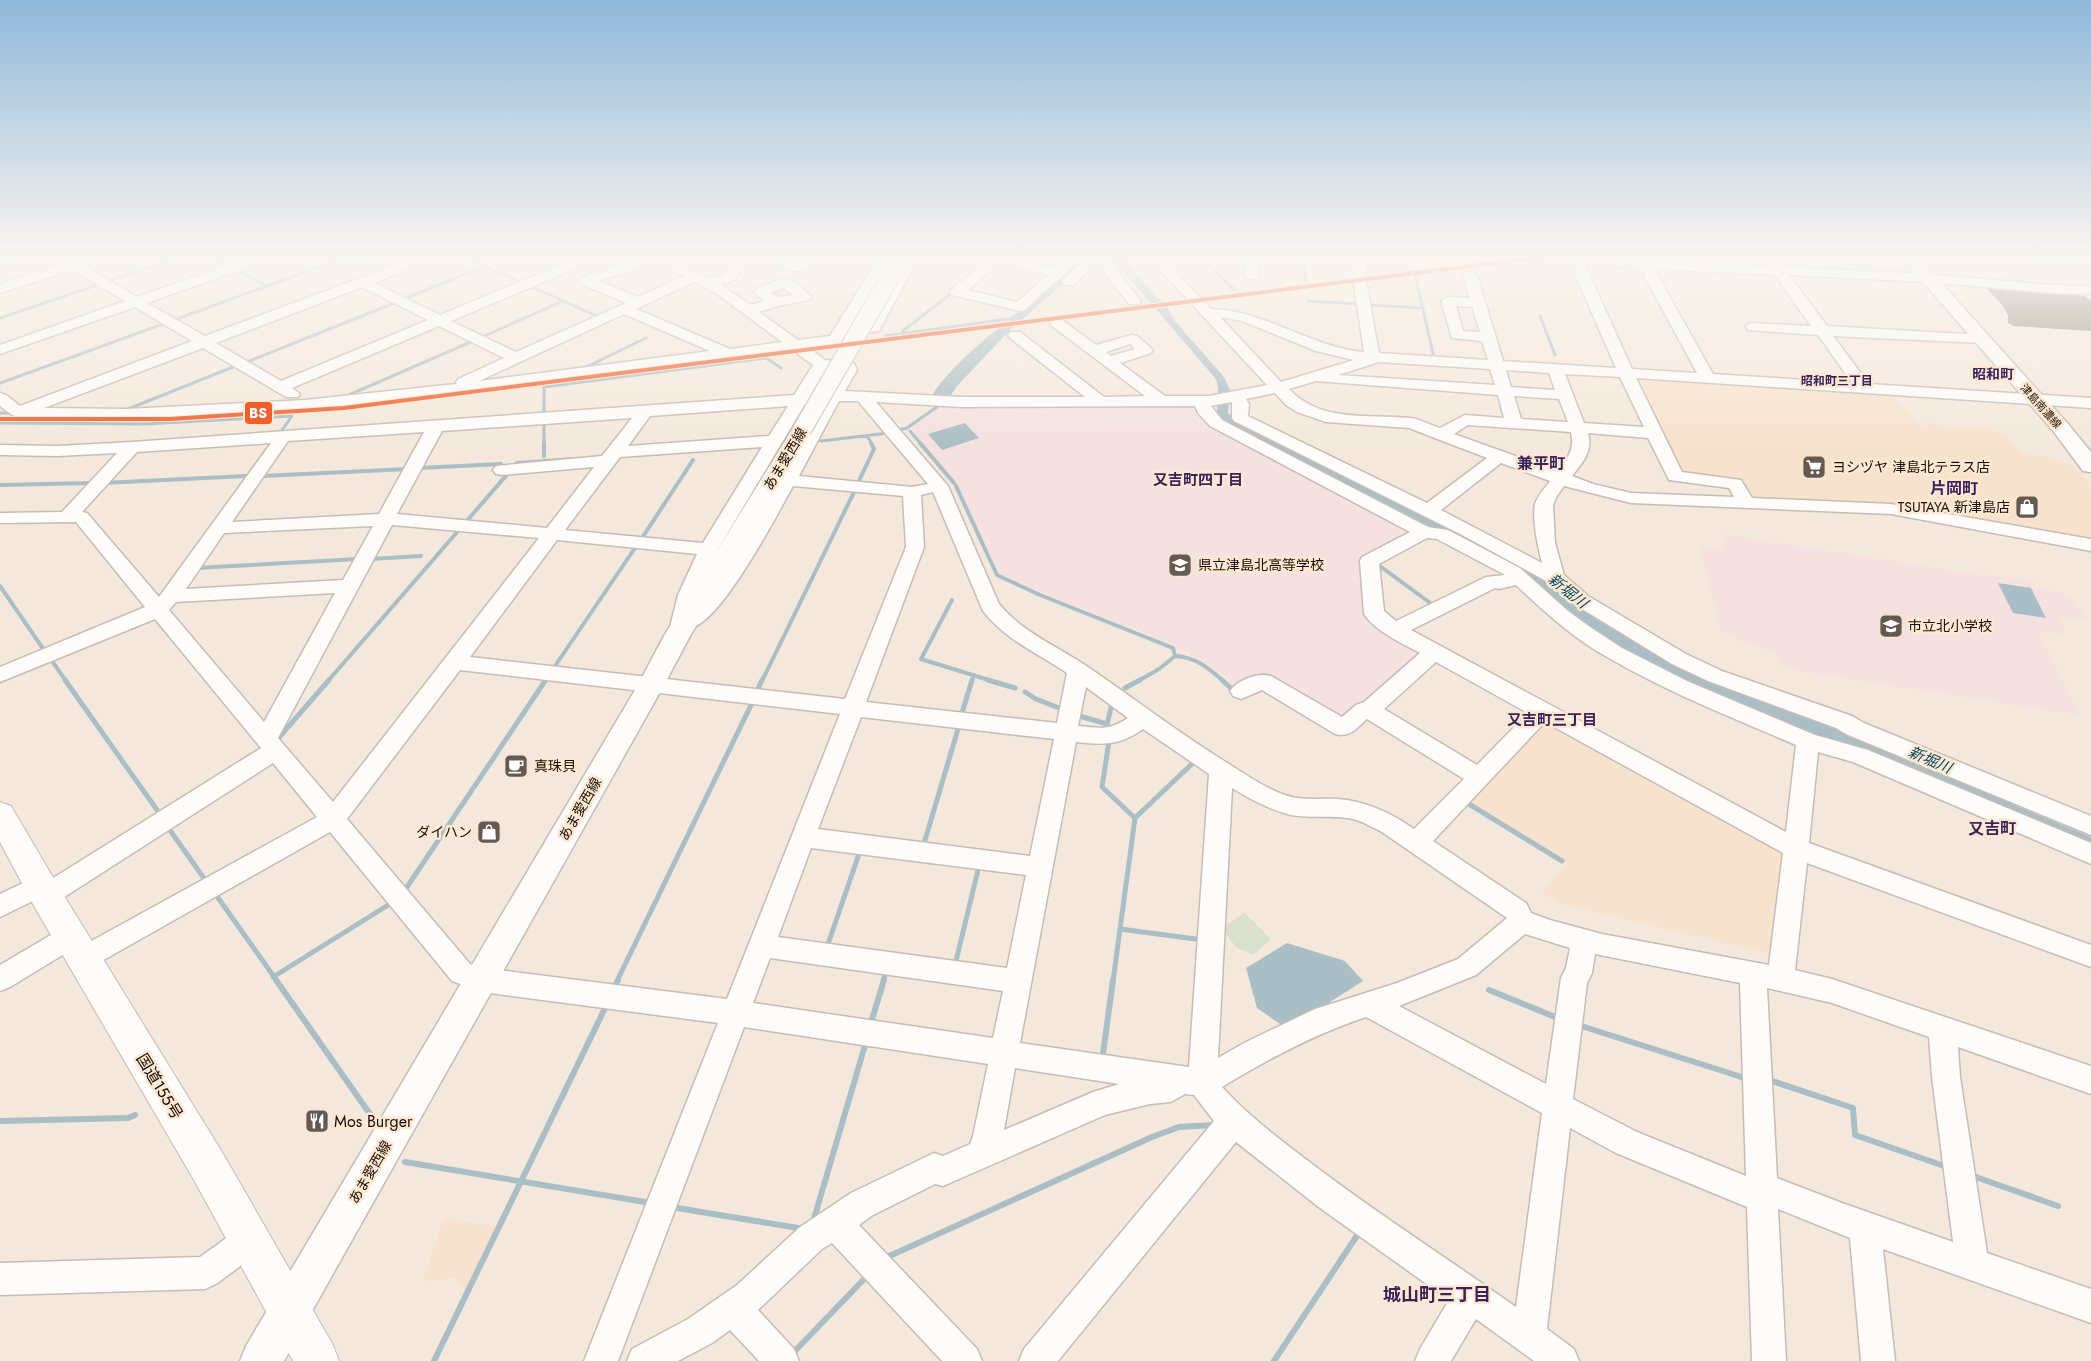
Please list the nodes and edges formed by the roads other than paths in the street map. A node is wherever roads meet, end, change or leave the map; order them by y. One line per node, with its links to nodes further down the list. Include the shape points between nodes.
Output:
1 (82, 321): 30 (street)
2 (169, 321): 28 (street)
3 (261, 321): 28 (street)
4 (439, 321): 42 (street)
5 (441, 321): 34 (street)
6 (599, 321): 34 (street)
7 (661, 321): 32 (street)
8 (762, 321): 29 (street)
9 (848, 321): 23 (street)
10 (860, 321): 93 (main road, あま愛西線, bridge, via 802,430)
11 (883, 321): 23 (street, via 880,331)
12 (1215, 321): 43 (street)
13 (1253, 321): 33 (street, via 1324,349)
14 (1367, 321): 33 (street)
15 (1453, 321): 26 (street, via 1457,335)
16 (1484, 321): 26 (street)
17 (1602, 321): 39 (street)
18 (1676, 321): 41 (street)
19 (1814, 321): 24 (street)
20 (1966, 321): 27 (main road, 津島南濃線)
21 (1057, 323): 31 (street)
22 (1754, 327): 24 (street)
23 (843, 328): 29 (street, via 835,340)
24 (1822, 331): 27 (street); 44 (street)
25 (1015, 336): 54 (street)
26 (1489, 337): 37 (street)
27 (1982, 339): 52 (main road, 津島南濃線)
28 (205, 342): 42 (street); 59 (street)
29 (795, 346): 32 (street); 36 (street)
30 (0, 350)
31 (1094, 350): 35 (street); 35 (street, via 1132,339 1146,350)
32 (729, 354): 45 (street)
33 (1374, 357): 37 (street); 40 (street)
34 (516, 358): 45 (street)
35 (1109, 362): 55 (street)
36 (821, 364): 50 (street, via 849,366); 53 (street)
37 (1497, 365): 38 (street); 46 (street)
38 (1556, 369): 39 (street); 47 (street)
39 (1626, 373): 41 (street); 64 (street)
40 (1316, 376): 43 (street); 46 (street, via 1326,380)
41 (1707, 378): 44 (street)
42 (280, 387): 58 (street)
43 (1278, 388): 51 (street); 65 (street, via 1292,402 1320,416 1412,423)
44 (1864, 388): 52 (street)
45 (446, 390): 58 (street)
46 (1505, 391): 47 (street); 61 (street)
47 (1565, 395): 63 (street)
48 (862, 396): 50 (street); 54 (street, via 950,401); 76 (street)
49 (0, 398): 59 (street)
50 (834, 398): 53 (street); 75 (street)
51 (1234, 398): 56 (street); 79 (street, via 1240,404 1240,418)
52 (2035, 399): 57 (street); 72 (main road, 津島南濃線)
53 (800, 400): 60 (street); 67 (street)
54 (1100, 401): 55 (street)
55 (1161, 401): 56 (street)
56 (1205, 401): 84 (street, via 1204,410 1216,423)
57 (2091, 402)
58 (305, 405): 59 (street, via 126,414)
59 (18, 412)
60 (645, 412): 62 (street); 70 (street)
61 (1514, 423): 63 (street); 65 (street, via 1465,420)
62 (436, 426): 66 (street); 82 (street)
63 (1578, 428): 64 (street); 74 (street, via 1582,443 1580,454)
64 (1654, 433): 78 (street, via 1675,476 1736,484)
65 (1442, 434): 71 (street)
66 (283, 437): 68 (street); 83 (street)
67 (774, 441): 70 (street); 87 (street)
68 (132, 447): 69 (street); 80 (street)
69 (0, 450)
70 (611, 457): 73 (street); 85 (street)
71 (1499, 457): 74 (street); 79 (street)
72 (2091, 466)
73 (509, 469)
74 (1562, 478): 78 (street, via 1631,498); 89 (street, via 1544,505 1546,543)
75 (787, 480): 77 (street); 93 (street, via 749,549 722,589)
76 (939, 486): 77 (street); 96 (street, via 986,598 1000,620 1012,632)
77 (912, 492): 100 (street, via 915,547)
78 (1746, 502): 86 (street, via 1891,509)
79 (1428, 511): 89 (street)
80 (67, 517): 81 (street); 91 (street, via 80,517)
81 (0, 518)
82 (386, 519): 83 (street); 85 (street); 90 (street)
83 (218, 528): 91 (street)
84 (1424, 532): 88 (street, via 1441,534); 92 (street, via 1370,561 1374,614)
85 (552, 533): 87 (street); 95 (street)
86 (2091, 545)
87 (709, 549): 93 (street, via 688,595)
88 (1520, 578): 92 (street, via 1499,583 1493,581); 105 (street, via 1561,616 1616,653 1679,686)
89 (1555, 578): 111 (street, via 1608,618 1679,660 1844,722)
90 (350, 586): 91 (street); 106 (street)
91 (164, 603): 97 (street); 106 (street)
92 (1395, 630): 94 (street)
93 (677, 636): 98 (main road, あま愛西線)
94 (1434, 652): 101 (street); 102 (street)
95 (456, 662): 98 (street); 110 (street)
96 (1078, 671): 103 (street); 104 (street)
97 (0, 675)
98 (651, 685): 100 (street); 126 (main road, あま愛西線)
99 (1241, 692): 101 (street, via 1263,680 1342,728 1364,710)
100 (854, 708): 104 (street); 112 (street)
101 (1369, 710): 108 (street)
102 (1542, 712): 108 (street); 114 (street)
103 (1143, 718): 104 (street, via 1121,733 1105,737); 107 (street)
104 (1066, 733): 116 (street)
105 (1808, 741): 114 (street); 115 (street, via 1860,756)
106 (272, 746): 110 (street); 117 (street)
107 (1221, 770): 113 (street, via 1284,804 1369,814); 133 (street)
108 (1479, 777): 113 (street)
109 (0, 814): 117 (highway, 国道155号)
110 (333, 819): 122 (street); 126 (street, via 461,973)
111 (2091, 826)
112 (804, 837): 116 (street); 121 (street)
113 (1416, 843): 119 (street, via 1517,911)
114 (1796, 849): 123 (street); 124 (street)
115 (2091, 854)
116 (1040, 867): 127 (street)
117 (43, 891): 118 (street); 122 (highway, 国道155号)
118 (0, 906)
119 (1522, 922): 120 (street); 128 (street, via 1467,967)
120 (1584, 940): 124 (street); 134 (street, via 1579,973 1574,978)
121 (762, 946): 127 (street); 129 (street)
122 (77, 948): 125 (street); 140 (highway, 国道155号)
123 (2091, 956)
124 (1767, 976): 130 (street, via 1832,990); 137 (street)
125 (0, 978)
126 (482, 980): 129 (street); 146 (main road, あま愛西線)
127 (1018, 981): 131 (street)
128 (1368, 1004): 133 (street, via 1325,1018); 134 (street)
129 (736, 1013): 131 (street); 150 (street)
130 (1944, 1029): 132 (street); 141 (street, via 1946,1077)
131 (1004, 1052): 133 (street); 136 (street)
132 (2091, 1080)
133 (1191, 1081): 135 (street); 136 (street, via 1104,1102)
134 (1558, 1106): 137 (street, via 1627,1143); 147 (street)
135 (1233, 1122): 143 (street, via 1368,1224); 154 (street)
136 (982, 1154): 138 (street, via 943,1171 934,1168 862,1204)
137 (1762, 1193): 139 (street); 157 (street)
138 (836, 1223): 145 (street, via 811,1238); 153 (street)
139 (1865, 1227): 141 (street); 158 (street)
140 (250, 1240): 142 (street, via 205,1272); 146 (highway, 国道155号)
141 (1972, 1264): 144 (street)
142 (0, 1279)
143 (1471, 1295): 147 (street); 155 (street)
144 (2091, 1306)
145 (734, 1308): 151 (street, via 700,1331); 152 (street)
146 (290, 1312): 148 (main road, あま愛西線); 149 (highway, 国道155号)
147 (1529, 1336): 156 (street)
148 (261, 1361)
149 (318, 1361)
150 (601, 1361)
151 (644, 1361)
152 (782, 1361)
153 (965, 1361)
154 (1036, 1361)
155 (1432, 1361)
156 (1562, 1361)
157 (1768, 1361)
158 (1878, 1361)

